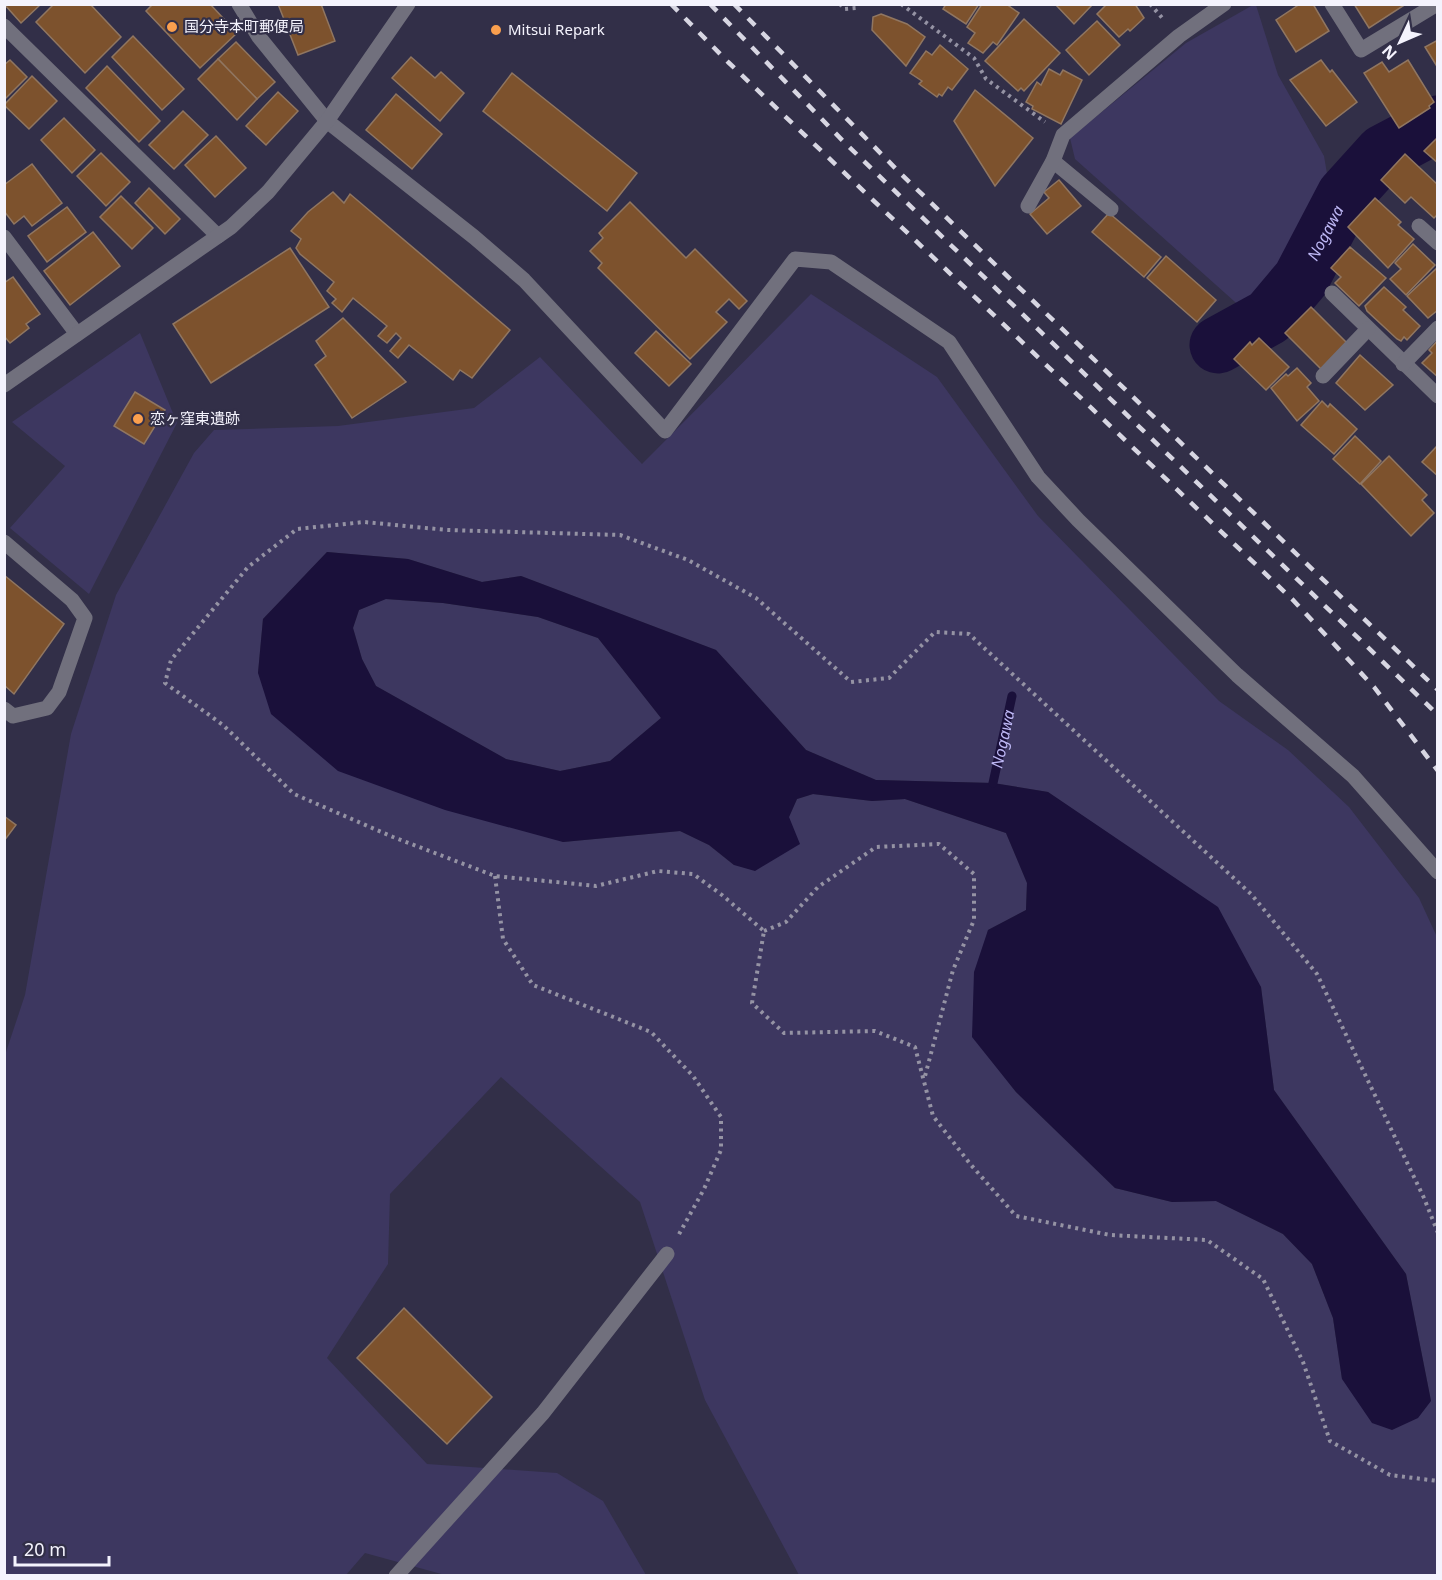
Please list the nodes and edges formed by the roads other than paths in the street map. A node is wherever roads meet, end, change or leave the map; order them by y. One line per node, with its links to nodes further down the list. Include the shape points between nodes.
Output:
1 (239, 4): 7 (street, via 259,37)
2 (408, 4): 7 (street)
3 (1224, 4): 8 (street, via 1179,36 1063,135)
4 (1332, 4): 5 (street, via 1361,50)
5 (1437, 4)
6 (4, 26): 12 (street)
7 (327, 121): 12 (street, via 268,192); 25 (street, via 524,280 665,431 795,259 831,262 949,342 1038,477 1237,675 1353,776)
8 (1053, 161): 9 (street); 10 (street)
9 (1028, 206)
10 (1111, 209)
11 (1419, 226): 14 (street)
12 (218, 236): 18 (street)
13 (4, 237): 18 (street)
14 (1437, 243)
15 (1332, 293): 17 (street)
16 (1437, 328): 19 (street)
17 (1368, 329): 19 (street); 20 (street)
18 (77, 334): 21 (street)
19 (1403, 364): 22 (street)
20 (1323, 376)
21 (4, 385)
22 (1437, 396)
23 (4, 542): 24 (street, via 72,600 85,618 59,693 47,708 12,716)
24 (4, 709)
25 (1437, 872)
26 (667, 1254): 27 (street, via 543,1413)
27 (396, 1575)

